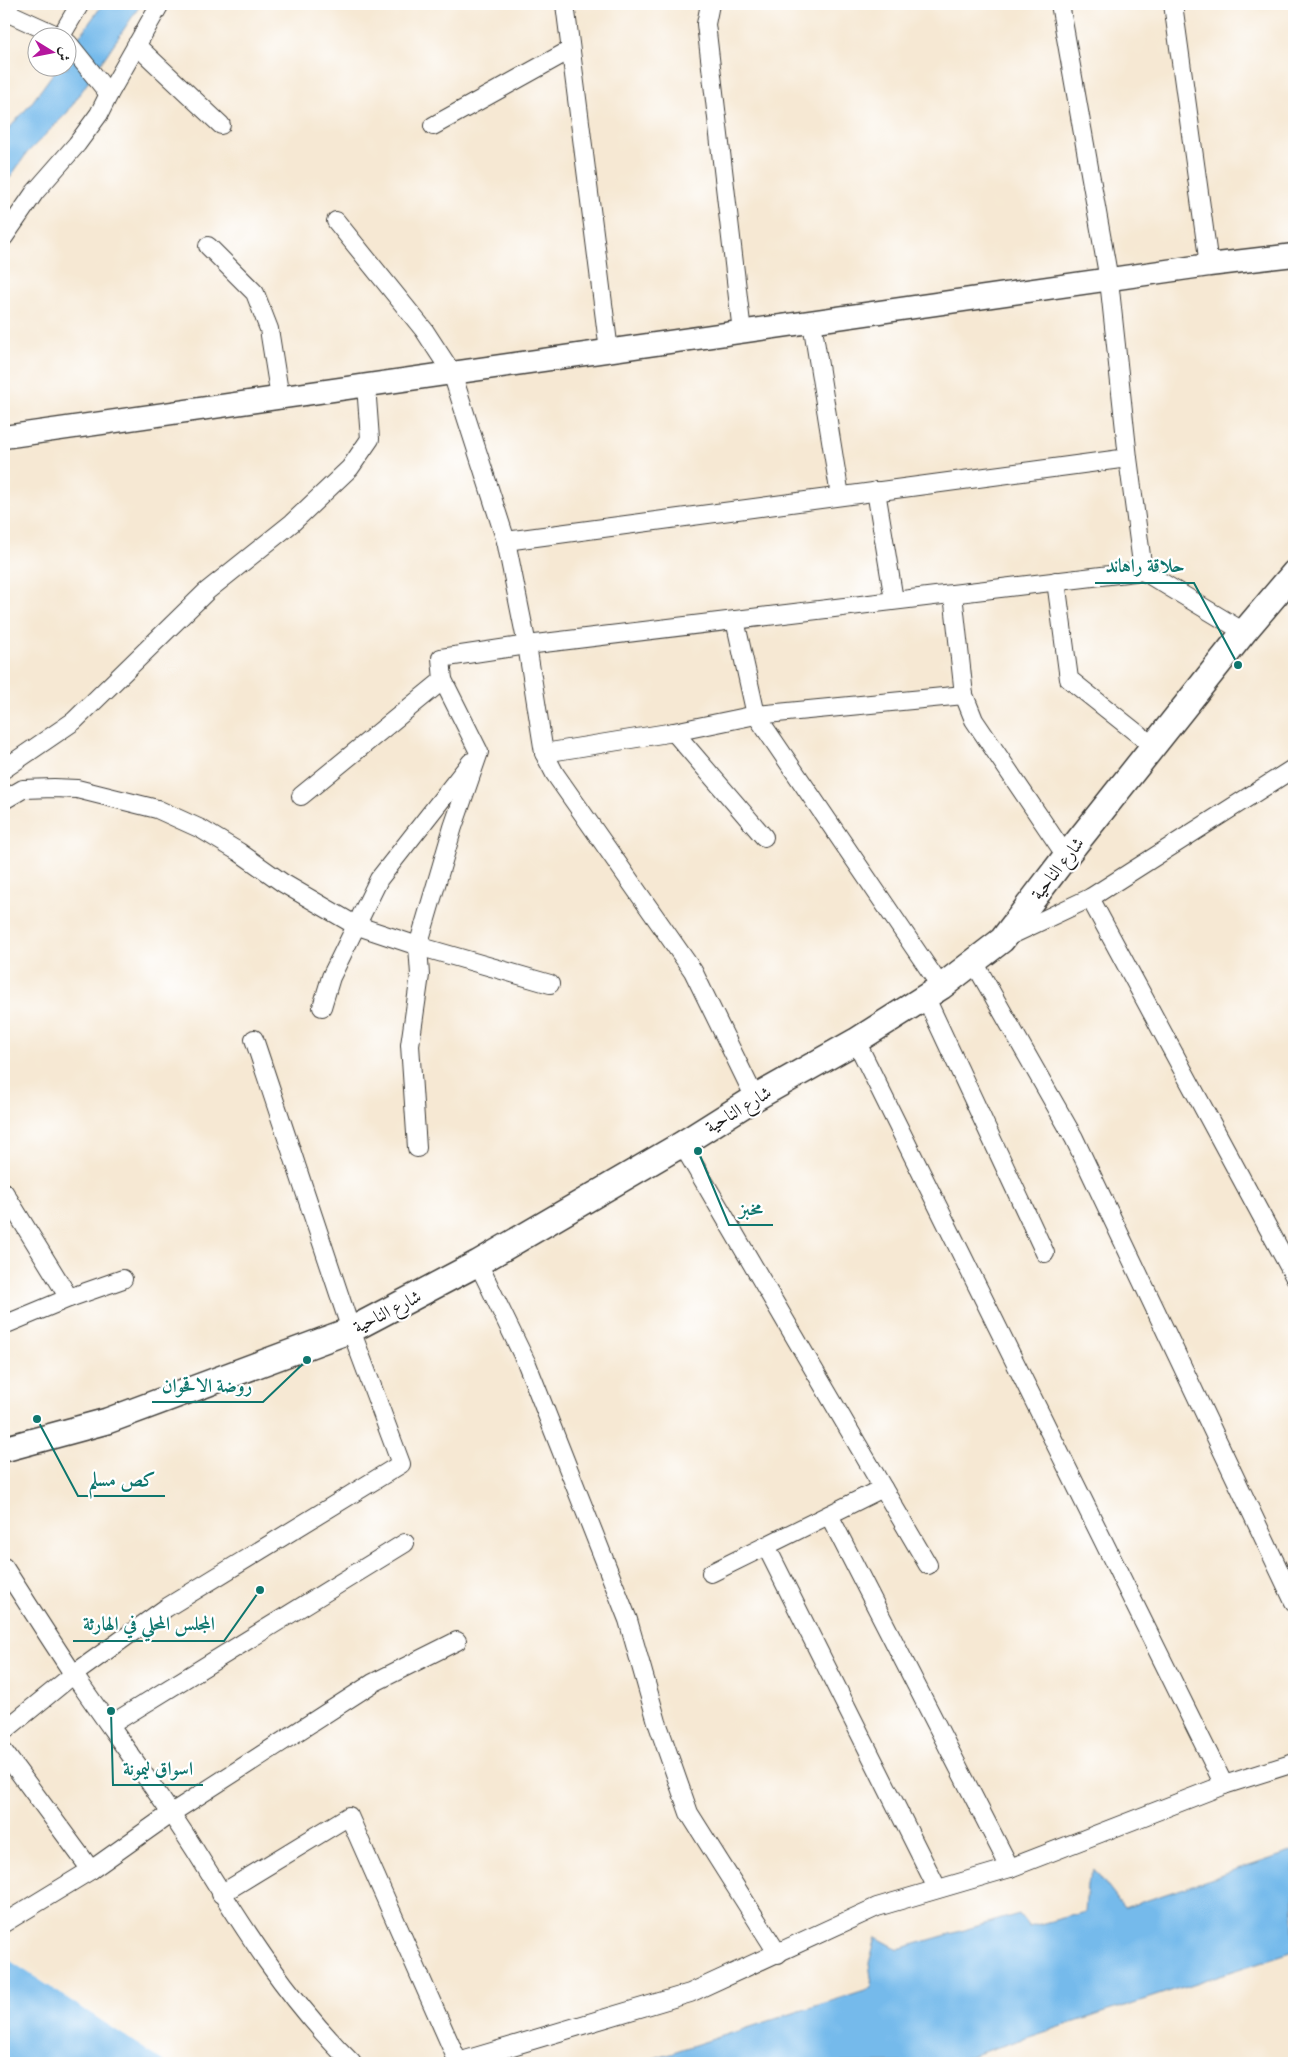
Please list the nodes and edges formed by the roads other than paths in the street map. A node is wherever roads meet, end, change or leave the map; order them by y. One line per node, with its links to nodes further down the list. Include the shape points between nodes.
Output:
1 (80, 4): 9 (street)
2 (160, 4): 10 (street)
3 (565, 4): 11 (street)
4 (710, 4): 23 (street, via 706,24)
5 (1060, 4): 21 (street)
6 (1173, 4): 20 (street)
7 (4, 11): 8 (street)
8 (40, 28)
9 (69, 28)
10 (136, 45): 13 (street); 14 (street)
11 (570, 50): 15 (street); 24 (street)
12 (78, 56): 13 (street)
13 (108, 94): 17 (street, via 99,114 35,192)
14 (221, 125)
15 (433, 126)
16 (336, 221): 25 (street, via 424,330)
17 (4, 237)
18 (208, 246): 27 (street, via 255,293 269,329)
19 (1294, 255): 20 (street)
20 (1209, 266): 21 (street)
21 (1109, 280): 22 (street); 29 (street)
22 (812, 322): 23 (street); 31 (street)
23 (742, 332): 24 (street)
24 (609, 351): 25 (street)
25 (452, 373): 26 (street); 32 (street)
26 (366, 385): 27 (street); 49 (street, via 370,439 350,468 292,522 207,591 74,721)
27 (280, 398): 28 (street)
28 (4, 437)
29 (1128, 458): 30 (street); 33 (street)
30 (876, 491): 31 (street); 37 (street)
31 (840, 496): 32 (street)
32 (506, 541): 40 (street)
33 (1144, 571): 35 (street); 39 (street)
34 (1294, 573): 39 (main road, شارع الناحية)
35 (1056, 581): 36 (street); 45 (street, via 1069,679)
36 (953, 594): 37 (street); 42 (street)
37 (894, 600): 38 (street)
38 (735, 620): 40 (street); 43 (street)
39 (1244, 632): 45 (main road, شارع الناحية)
40 (527, 645): 41 (street, via 440,658); 47 (street)
41 (444, 680): 46 (street); 50 (street)
42 (964, 695): 43 (street); 53 (street, via 974,720)
43 (756, 715): 44 (street); 60 (street)
44 (674, 732): 47 (street); 52 (street)
45 (1153, 746): 53 (main road, شارع الناحية)
46 (479, 752): 55 (street, via 379,879); 57 (street)
47 (544, 753): 64 (street, via 555,774 693,971)
48 (1294, 768): 54 (street)
49 (4, 769)
50 (301, 796)
51 (4, 800): 55 (street, via 23,789 77,789 157,809 201,829 283,883)
52 (764, 837)
53 (1066, 856): 56 (main road, شارع الناحية)
54 (1090, 898): 56 (street); 70 (street)
55 (355, 924): 57 (street); 61 (street)
56 (1002, 940): 58 (main road, شارع الناحية)
57 (418, 946): 59 (street); 66 (street, via 420,975 410,1045)
58 (974, 962): 60 (main road, شارع الناحية); 83 (street, via 1074,1138)
59 (550, 984)
60 (933, 992): 63 (main road, شارع الناحية); 68 (street)
61 (322, 1006)
62 (254, 1039): 74 (street)
63 (856, 1041): 64 (main road, شارع الناحية); 90 (street)
64 (755, 1098): 65 (main road, شارع الناحية)
65 (682, 1144): 69 (main road, شارع الناحية); 76 (street)
66 (417, 1148)
67 (4, 1192): 72 (street)
68 (1045, 1253)
69 (478, 1263): 74 (main road, شارع الناحية); 97 (street, via 527,1364 628,1620 657,1722 689,1813)
70 (1294, 1276)
71 (123, 1279): 72 (street)
72 (69, 1298): 73 (street)
73 (4, 1325)
74 (351, 1330): 75 (main road, شارع الناحية, via 107,1421); 85 (street, via 401,1464 166,1608)
75 (4, 1449)
76 (883, 1488): 77 (street); 80 (street)
77 (829, 1515): 79 (street); 92 (street)
78 (405, 1543): 86 (street)
79 (766, 1546): 82 (street); 94 (street)
80 (928, 1565)
81 (4, 1567): 85 (street)
82 (711, 1573)
83 (1294, 1602)
84 (457, 1641): 91 (street, via 373,1683)
85 (74, 1674): 86 (street); 87 (street)
86 (110, 1725): 91 (street)
87 (4, 1730)
88 (4, 1752): 93 (street)
89 (1294, 1763): 90 (street)
90 (1224, 1785): 92 (street)
91 (170, 1814): 93 (street); 95 (street)
92 (1010, 1868): 94 (street)
93 (91, 1870): 96 (street)
94 (937, 1888): 97 (street, via 877,1907)
95 (221, 1894): 98 (street, via 275,1975 330,2042); 99 (street, via 349,1816)
96 (4, 1923)
97 (778, 1954): 99 (street, via 690,1993)
98 (352, 2063)
99 (457, 2063)

